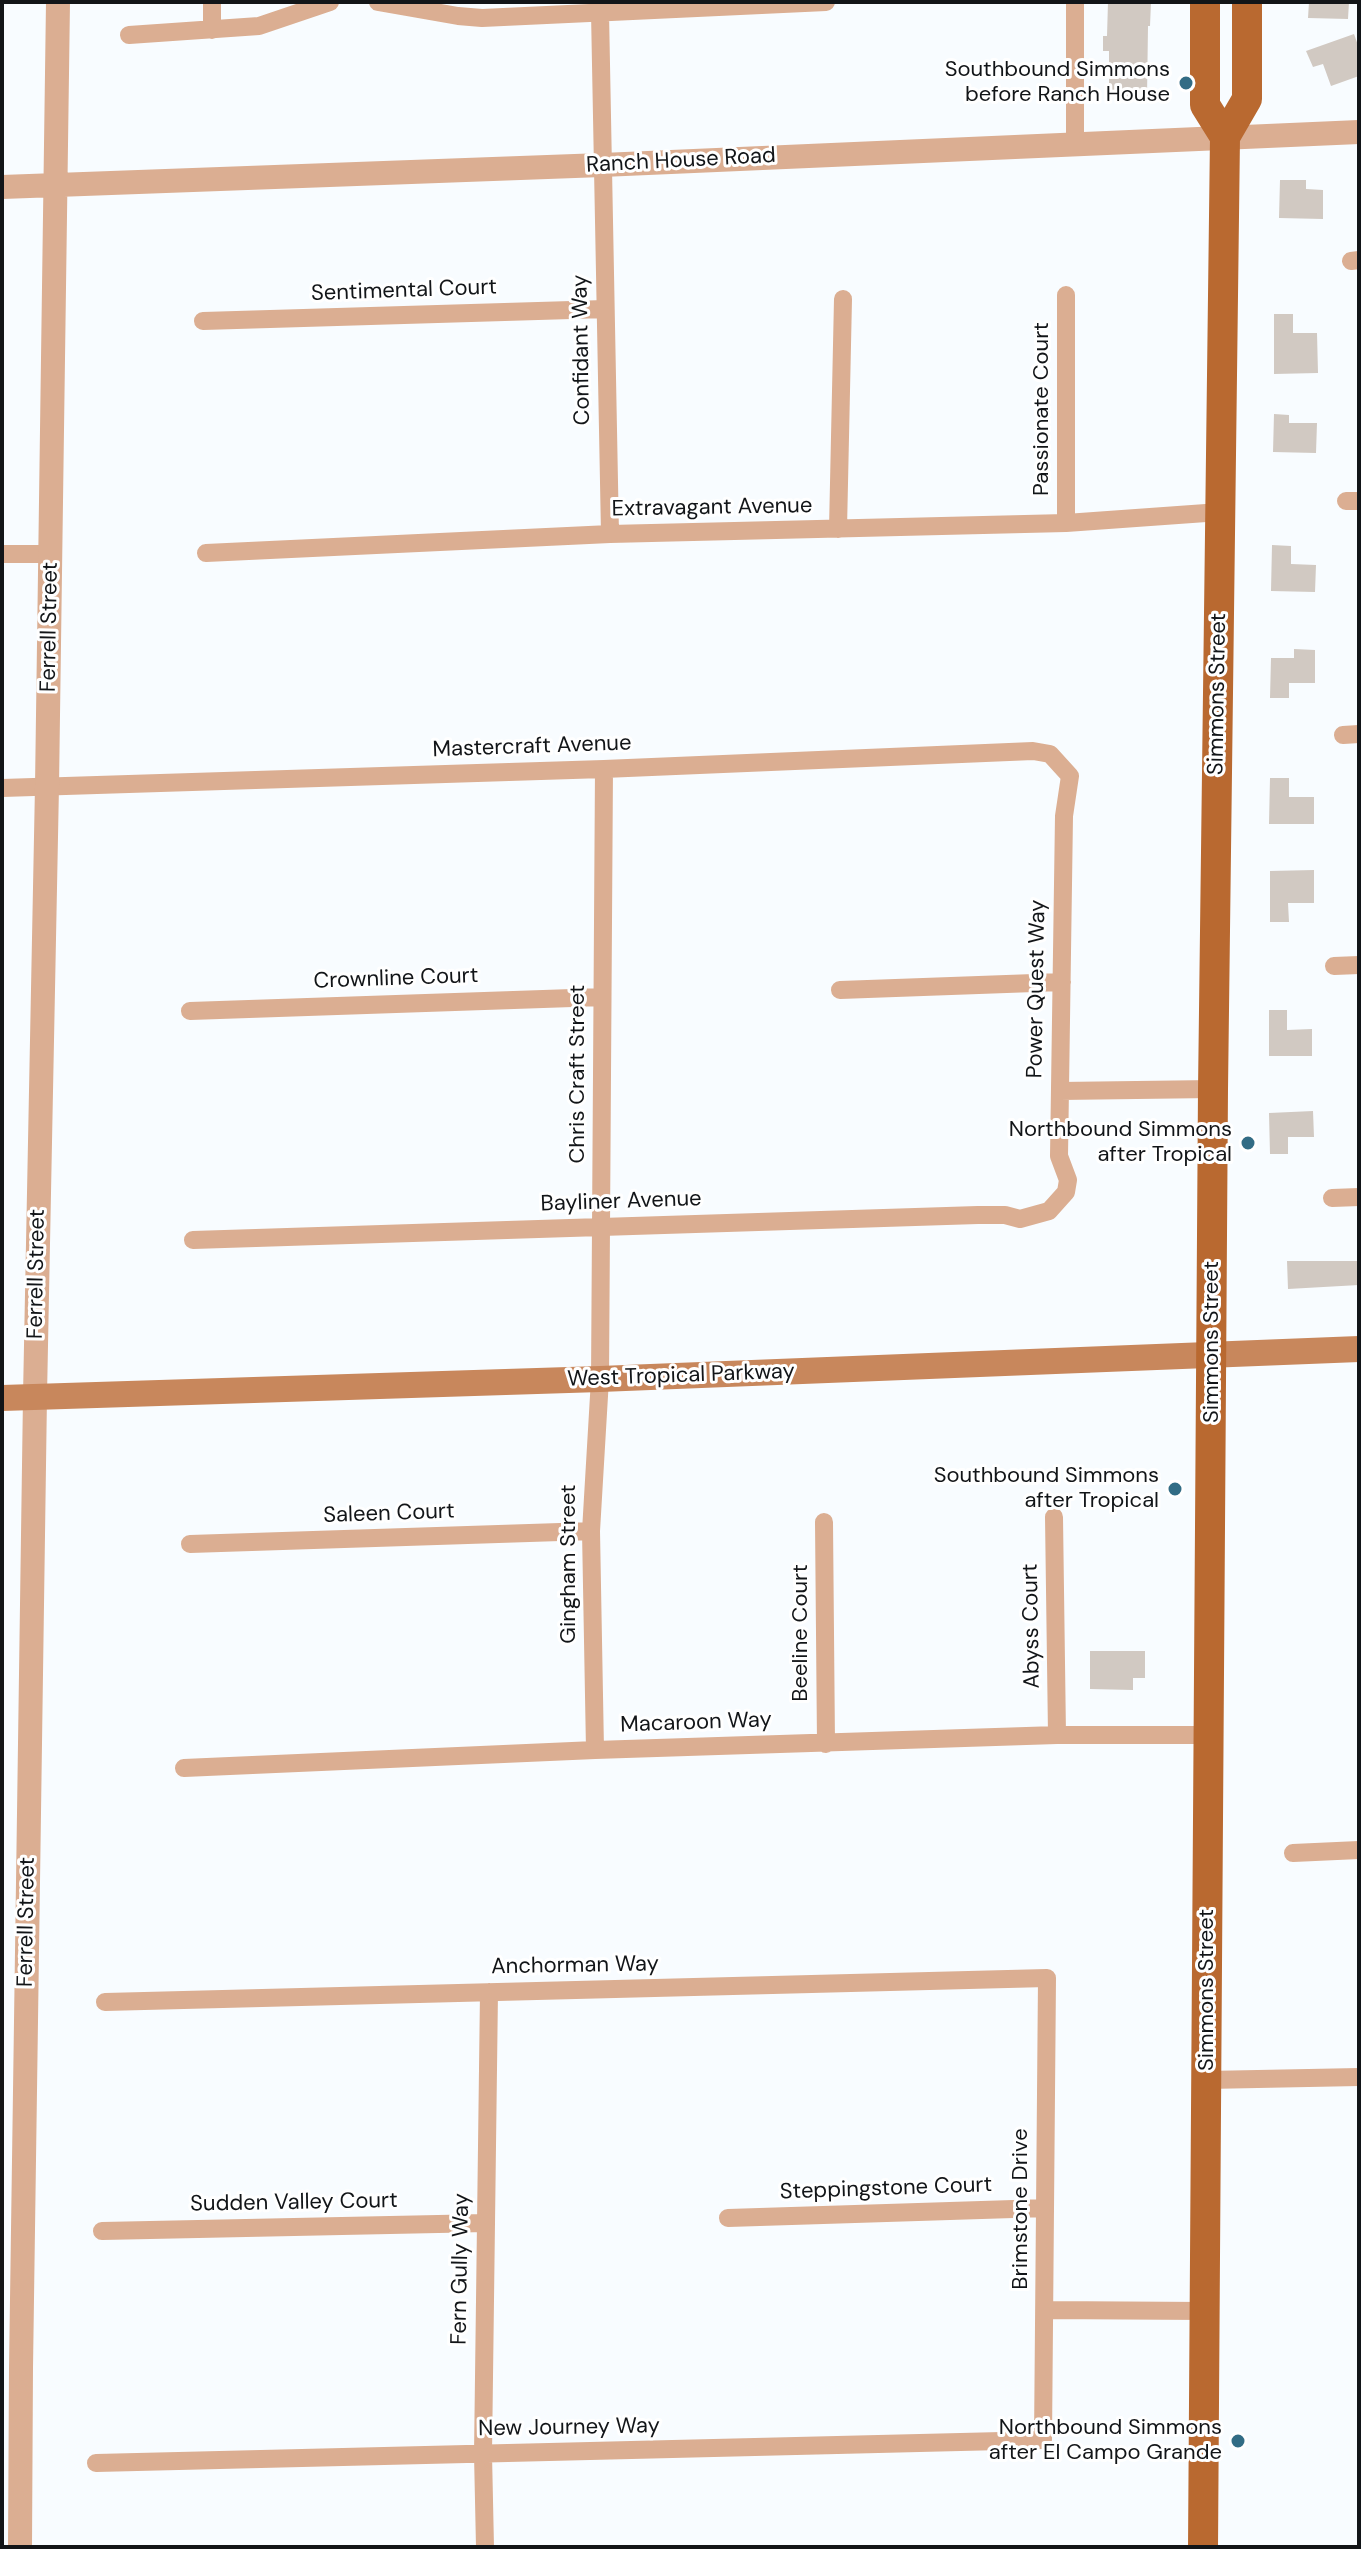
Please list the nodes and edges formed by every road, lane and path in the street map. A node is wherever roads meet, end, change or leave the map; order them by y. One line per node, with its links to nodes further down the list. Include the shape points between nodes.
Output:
1 (58, 2): 17 (street, Ferrell Street)
2 (212, 2): 11 (street)
3 (330, 2): 11 (street, via 259,26)
4 (378, 2): 9 (street)
5 (826, 2): 10 (street)
6 (1075, 2): 15 (street)
7 (1205, 2): 14 (main road, via 1205,105)
8 (1247, 2): 14 (main road, Simmons Street, via 1247,99)
9 (437, 7): 10 (street, via 482,18)
10 (600, 12): 16 (street, Confidant Way)
11 (212, 30): 12 (street)
12 (129, 35)
13 (1359, 132): 14 (street, Ranch House Road)
14 (1225, 137): 15 (street, Ranch House Road); 23 (main road, Simmons Street)
15 (1075, 144): 16 (street, Ranch House Road)
16 (602, 165): 17 (street, Ranch House Road); 21 (street, Confidant Way)
17 (56, 184): 18 (street, Ranch House Road); 29 (street, Ferrell Street)
18 (2, 187)
19 (1066, 295): 24 (street, Passionate Court)
20 (843, 299): 25 (street)
21 (605, 309): 22 (street, Sentimental Court); 26 (street, Confidant Way)
22 (203, 321)
23 (1220, 512): 24 (street, Extravagant Avenue); 40 (main road, Simmons Street)
24 (1066, 523): 25 (street, Extravagant Avenue)
25 (838, 529): 26 (street, Extravagant Avenue)
26 (610, 534): 27 (street, Extravagant Avenue)
27 (206, 553)
28 (2, 554): 29 (street)
29 (51, 554): 32 (street, Ferrell Street)
30 (1060, 762): 31 (street, Mastercraft Avenue, via 1033,751); 36 (street, Power Quest Way, via 1070,776 1064,816)
31 (604, 769): 32 (street, Mastercraft Avenue); 38 (street, Chris Craft Street)
32 (47, 786): 33 (street, Mastercraft Avenue); 50 (street, Ferrell Street)
33 (2, 788)
34 (1359, 965): 35 (street)
35 (1334, 966)
36 (1062, 982): 37 (street); 41 (street, Power Quest Way)
37 (840, 990)
38 (602, 997): 39 (street, Crownline Court); 45 (street, Chris Craft Street)
39 (190, 1011)
40 (1213, 1089): 41 (street); 48 (main road, Simmons Street)
41 (1060, 1091): 44 (street, Power Quest Way, via 1059,1156 1068,1180 1066,1192)
42 (1359, 1197): 43 (street)
43 (1332, 1198)
44 (1049, 1211): 45 (street, Bayliner Avenue, via 1020,1219 978,1215)
45 (602, 1227): 46 (street, Bayliner Avenue); 49 (street, Chris Craft Street)
46 (193, 1240)
47 (1359, 1349): 48 (main road, West Tropical Parkway)
48 (1212, 1354): 49 (main road, West Tropical Parkway); 57 (main road, Simmons Street)
49 (600, 1379): 50 (main road, West Tropical Parkway); 54 (street, Gingham Street)
50 (35, 1396): 51 (main road, West Tropical Parkway); 74 (street, Ferrell Street)
51 (2, 1398)
52 (1054, 1517): 56 (street, Abyss Court)
53 (824, 1522): 58 (street, Beeline Court)
54 (591, 1531): 55 (street, Saleen Court); 59 (street, Gingham Street)
55 (190, 1544)
56 (1057, 1735): 57 (street, Macaroon Way); 58 (street, Macaroon Way)
57 (1209, 1735): 67 (main road, Simmons Street)
58 (826, 1744): 59 (street, Macaroon Way)
59 (595, 1750): 60 (street, Macaroon Way)
60 (184, 1768)
61 (1359, 1850): 62 (street)
62 (1293, 1853)
63 (1047, 1978): 64 (street, Anchorman Way); 68 (street, Brimstone Drive)
64 (489, 1992): 65 (street, Anchorman Way); 70 (street, Fern Gully Way)
65 (105, 2002)
66 (1359, 2077): 67 (street)
67 (1207, 2080): 73 (main road, Simmons Street)
68 (1045, 2208): 69 (street, Steppingstone Court); 72 (street, Brimstone Drive)
69 (728, 2218)
70 (486, 2223): 71 (street, Sudden Valley Court); 76 (street, Fern Gully Way)
71 (102, 2231)
72 (1045, 2310): 73 (street); 75 (street, Brimstone Drive)
73 (1205, 2311): 80 (main road, Simmons Street)
74 (11, 2368): 78 (street, Ferrell Street)
75 (1043, 2440): 76 (street, New Journey Way)
76 (483, 2454): 77 (street, New Journey Way); 79 (street, Fern Gully Way)
77 (96, 2463)
78 (20, 2547)
79 (485, 2547)
80 (1203, 2547)

